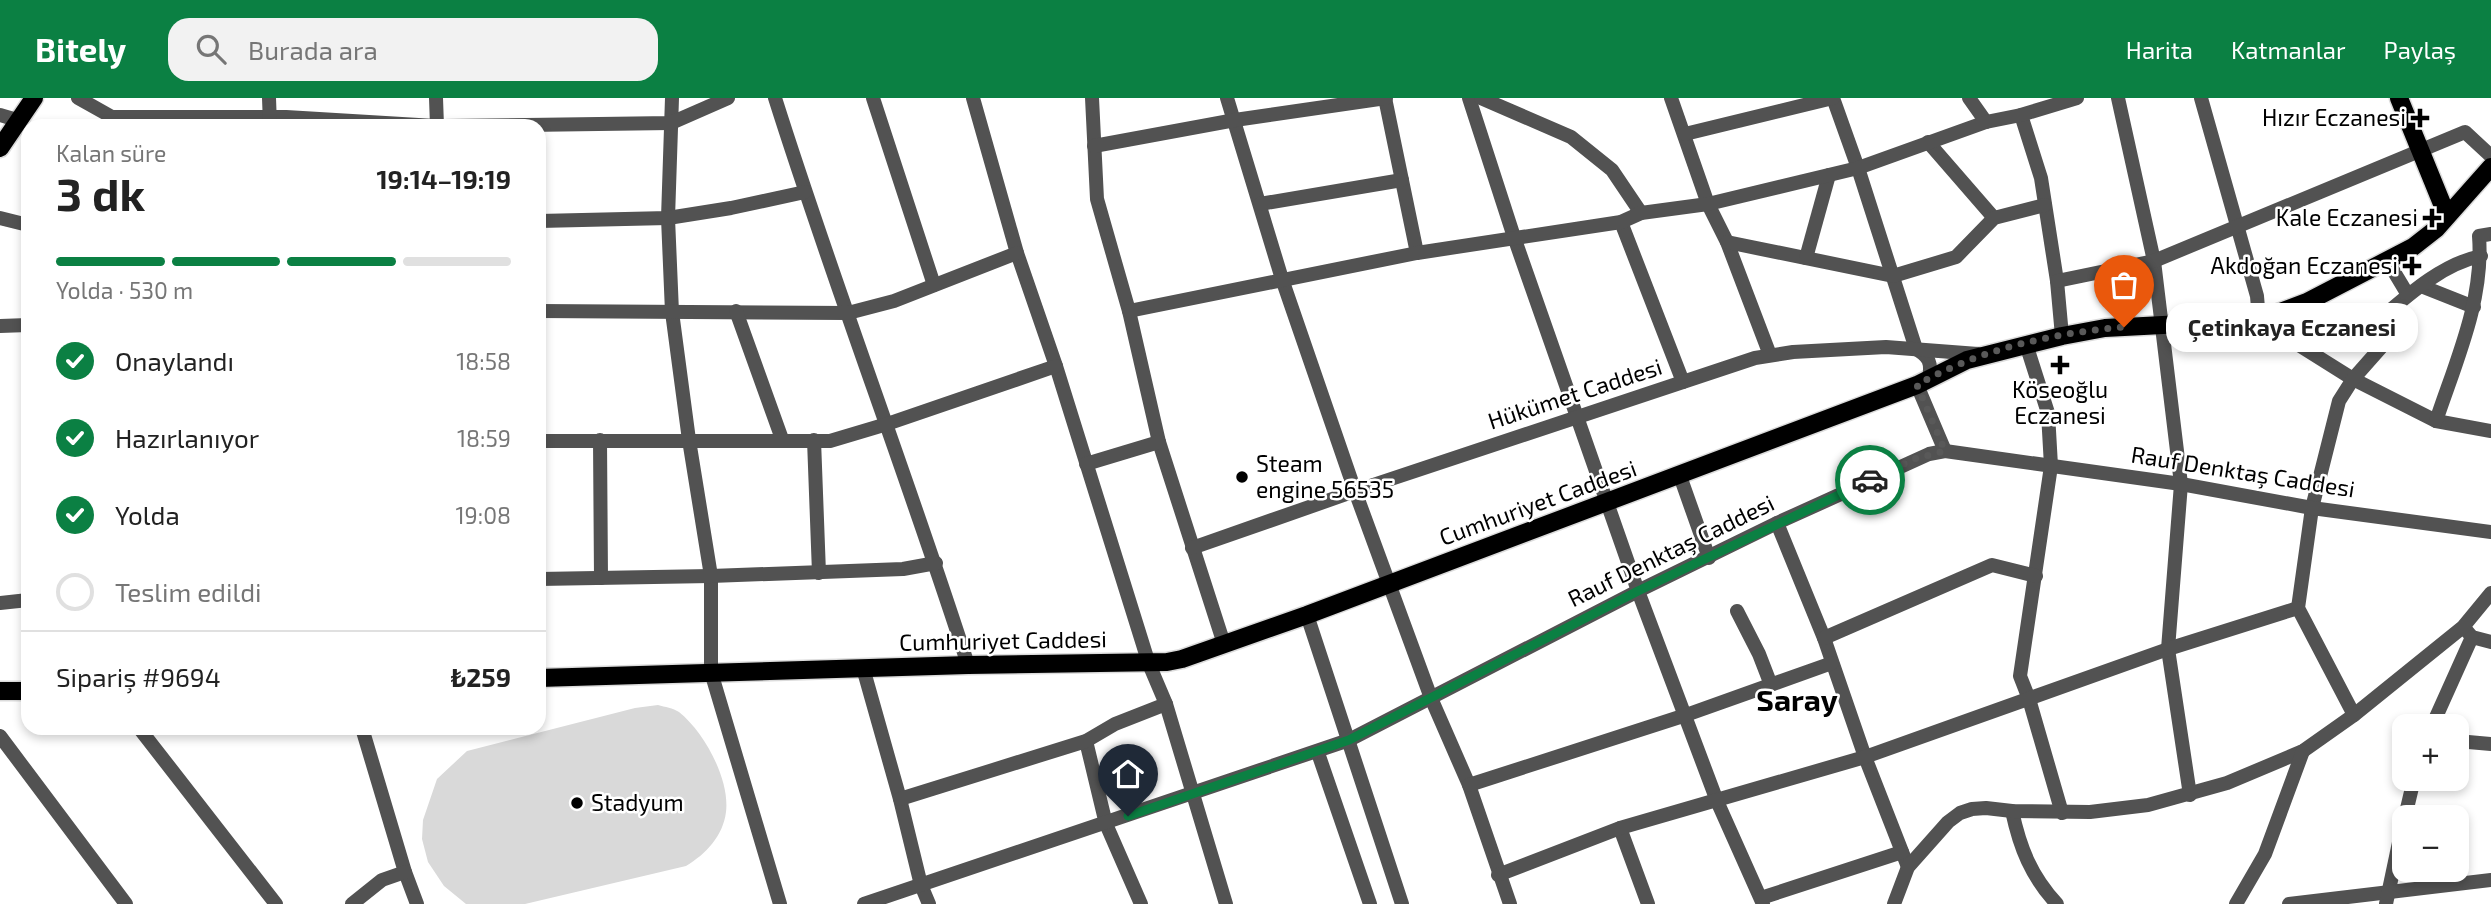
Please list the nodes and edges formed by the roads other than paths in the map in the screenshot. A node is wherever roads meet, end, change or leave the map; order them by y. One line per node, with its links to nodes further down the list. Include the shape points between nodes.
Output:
1 (34, 98): 26 (main road)
2 (78, 98): 24 (street)
3 (269, 98): 29 (street)
4 (436, 98): 30 (street)
5 (672, 98): 33 (street)
6 (728, 98): 33 (street)
7 (775, 98): 45 (street)
8 (873, 98): 70 (street)
9 (973, 98): 61 (street)
10 (1092, 98): 37 (street)
11 (1227, 98): 31 (street)
12 (1385, 98): 23 (street); 44 (street)
13 (1469, 98): 59 (street)
14 (1481, 98): 49 (street, via 1571,137 1612,170)
15 (1671, 98): 35 (street)
16 (1833, 98): 35 (street); 42 (street)
17 (1969, 98): 32 (street)
18 (2077, 98): 22 (street)
19 (2118, 98): 66 (street)
20 (2200, 98): 57 (street)
21 (2399, 98): 39 (main road)
22 (2062, 100): 25 (street)
23 (1317, 104): 31 (street)
24 (100, 110): 27 (street); 28 (street, via 112,117)
25 (2021, 115): 32 (street); 48 (street)
26 (9, 118): 38 (main road)
27 (100, 119)
28 (191, 119)
29 (270, 119)
30 (436, 119)
31 (1235, 120): 37 (street); 46 (street)
32 (1986, 121): 36 (street)
33 (671, 123): 34 (street); 52 (street)
34 (546, 125)
35 (1685, 134): 47 (street)
36 (1928, 142): 42 (street); 53 (street)
37 (1094, 146): 76 (street, via 1097,199)
38 (0, 148)
39 (2421, 150): 40 (street, via 2465,132); 50 (main road); 57 (street)
40 (2491, 156)
41 (2491, 167): 50 (main road, Cumhuriyet Caddesi)
42 (1858, 168): 43 (street); 67 (street)
43 (1829, 175): 47 (street); 64 (street)
44 (1402, 180): 46 (street); 62 (street)
45 (805, 192): 52 (street); 78 (street)
46 (1260, 204): 68 (street)
47 (1708, 204): 49 (street); 60 (street)
48 (2045, 205): 53 (street); 69 (street)
49 (1641, 213): 55 (street)
50 (2448, 216): 65 (main road, Cumhuriyet Caddesi, via 2425,239)
51 (0, 218): 56 (street)
52 (668, 218): 54 (street); 77 (street)
53 (1994, 218): 67 (street, via 1956,257)
54 (546, 221)
55 (1621, 222): 59 (street); 91 (street)
56 (21, 223)
57 (2238, 227): 66 (street); 79 (street)
58 (2491, 234): 63 (street, via 2479,236)
59 (1514, 237): 62 (street); 92 (street)
60 (1727, 242): 64 (street); 86 (street)
61 (1017, 253): 70 (street); 88 (street)
62 (1417, 253): 68 (street)
63 (2481, 256): 71 (street, via 2462,260); 73 (street)
64 (1806, 258): 67 (street)
65 (2387, 260): 72 (street); 79 (main road, Cumhuriyet Caddesi, via 2306,302)
66 (2154, 261): 69 (street); 80 (street)
67 (1893, 276): 85 (street)
68 (1282, 279): 76 (street); 107 (street)
69 (2057, 281): 83 (street)
70 (934, 285): 78 (street)
71 (2421, 286): 72 (street); 73 (street)
72 (2408, 295): 89 (street, via 2379,320 2391,336)
73 (2474, 307): 93 (street)
74 (546, 311): 77 (street)
75 (736, 311): 77 (street); 78 (street); 96 (street)
76 (1129, 311): 101 (street)
77 (672, 312): 98 (street)
78 (848, 313): 94 (street)
79 (2259, 320): 80 (main road, Cumhuriyet Caddesi); 89 (street)
80 (2164, 324): 83 (main road, Cumhuriyet Caddesi); 106 (street)
81 (21, 325): 82 (street)
82 (0, 326)
83 (2062, 336): 84 (main road, Cumhuriyet Caddesi)
84 (2026, 344): 87 (main road, Cumhuriyet Caddesi); 104 (street, via 2048,413)
85 (1916, 349): 86 (street, Hükümet Caddesi); 87 (street, Hükümet Caddesi); 90 (street, via 1931,364)
86 (1770, 355): 91 (street, Hükümet Caddesi)
87 (1983, 355): 90 (main road, Cumhuriyet Caddesi)
88 (1056, 366): 94 (street); 103 (street)
89 (2353, 379): 93 (street); 109 (street, via 2339,401)
90 (1923, 381): 102 (street); 105 (main road, Cumhuriyet Caddesi)
91 (1683, 382): 92 (street, Hükümet Caddesi)
92 (1577, 417): 107 (street, Hükümet Caddesi); 108 (street)
93 (2437, 421): 95 (street)
94 (887, 424): 99 (street, via 830,441); 114 (street)
95 (2491, 431)
96 (782, 439): 98 (street); 99 (street)
97 (600, 440): 98 (street); 100 (street); 118 (street)
98 (689, 440): 116 (street)
99 (814, 440): 115 (street)
100 (546, 441)
101 (1160, 442): 103 (street); 112 (street)
102 (1945, 451): 104 (street, Rauf Denktaş Caddesi); 110 (street, Rauf Denktaş Caddesi, via 1914,459)
103 (1086, 464): 134 (street)
104 (2051, 466): 106 (street, Rauf Denktaş Caddesi); 117 (street)
105 (1680, 476): 108 (main road, Cumhuriyet Caddesi); 113 (street)
106 (2181, 484): 109 (street, Rauf Denktaş Caddesi); 132 (street)
107 (1355, 491): 112 (street, Hükümet Caddesi); 120 (street)
108 (1608, 503): 120 (main road, Cumhuriyet Caddesi); 121 (street)
109 (2312, 508): 111 (street, Rauf Denktaş Caddesi); 125 (street)
110 (1777, 523): 113 (street, Rauf Denktaş Caddesi); 129 (street)
111 (2491, 532)
112 (1192, 548): 131 (street)
113 (1709, 558): 121 (street, Rauf Denktaş Caddesi)
114 (936, 563): 115 (street); 135 (street)
115 (819, 572): 116 (street)
116 (711, 576): 118 (street); 137 (street)
117 (2036, 576): 129 (street, via 1992,565); 143 (street, via 2020,676)
118 (601, 578): 119 (street)
119 (546, 579)
120 (1390, 584): 127 (main road, Cumhuriyet Caddesi); 142 (street)
121 (1638, 591): 142 (street, Rauf Denktaş Caddesi); 146 (street)
122 (2491, 593): 128 (street)
123 (21, 601): 124 (street)
124 (0, 603)
125 (2298, 608): 132 (street); 147 (street)
126 (1737, 611): 139 (street)
127 (1307, 615): 131 (main road, Cumhuriyet Caddesi); 151 (street)
128 (2467, 632): 130 (street); 145 (street); 147 (street)
129 (1825, 638): 133 (street)
130 (2491, 642)
131 (1224, 644): 134 (main road, Cumhuriyet Caddesi, via 1182,659)
132 (2168, 649): 143 (street); 160 (street)
133 (1832, 663): 139 (street); 157 (street)
134 (1149, 664): 135 (main road, Cumhuriyet Caddesi); 144 (street)
135 (968, 665): 136 (main road, Cumhuriyet Caddesi)
136 (863, 668): 137 (main road, Cumhuriyet Caddesi); 161 (street)
137 (711, 672): 138 (main road, Cumhuriyet Caddesi); 180 (street)
138 (546, 678)
139 (1771, 685): 146 (street)
140 (0, 691): 141 (main road)
141 (21, 691)
142 (1431, 698): 151 (street, Rauf Denktaş Caddesi); 158 (street)
143 (2029, 699): 157 (street); 164 (street)
144 (1166, 704): 152 (street); 159 (street)
145 (2436, 714)
146 (1686, 715): 158 (street); 162 (street)
147 (2354, 715): 155 (street)
148 (144, 735): 177 (street)
149 (364, 735): 169 (street)
150 (0, 736): 176 (street)
151 (1349, 740): 156 (street, Rauf Denktaş Caddesi); 186 (street)
152 (1086, 741): 161 (street); 165 (street)
153 (2469, 742): 154 (street)
154 (2491, 744)
155 (2303, 751): 160 (street); 191 (street, via 2265,854)
156 (1318, 752): 159 (street, Rauf Denktaş Caddesi); 185 (street)
157 (1865, 757): 162 (street); 167 (street)
158 (1469, 785): 170 (street)
159 (1193, 793): 165 (street, Rauf Denktaş Caddesi); 184 (street)
160 (2190, 795): 164 (street, via 2119,810)
161 (900, 799): 173 (street)
162 (1717, 801): 166 (street); 175 (street)
163 (2012, 811): 164 (street); 168 (street, via 1986,808 1960,813); 190 (street, via 2025,859)
164 (2062, 813)
165 (1106, 824): 173 (street, Rauf Denktaş Caddesi); 183 (street)
166 (1620, 828): 170 (street); 188 (street)
167 (1902, 852): 168 (street); 175 (street)
168 (1908, 867): 189 (street)
169 (405, 872): 178 (street, via 382,880); 179 (street)
170 (1498, 875): 187 (street)
171 (2392, 878): 174 (street)
172 (2491, 880): 174 (street)
173 (921, 885): 181 (street, Rauf Denktaş Caddesi); 182 (street)
174 (2388, 897): 192 (street)
175 (1762, 901)
176 (126, 904)
177 (276, 904)
178 (352, 904)
179 (417, 904)
180 (780, 904)
181 (864, 904)
182 (929, 904)
183 (1141, 904)
184 (1226, 904)
185 (1370, 904)
186 (1402, 904)
187 (1510, 904)
188 (1648, 904)
189 (1894, 904)
190 (2057, 904)
191 (2236, 904)
192 (2288, 904)

